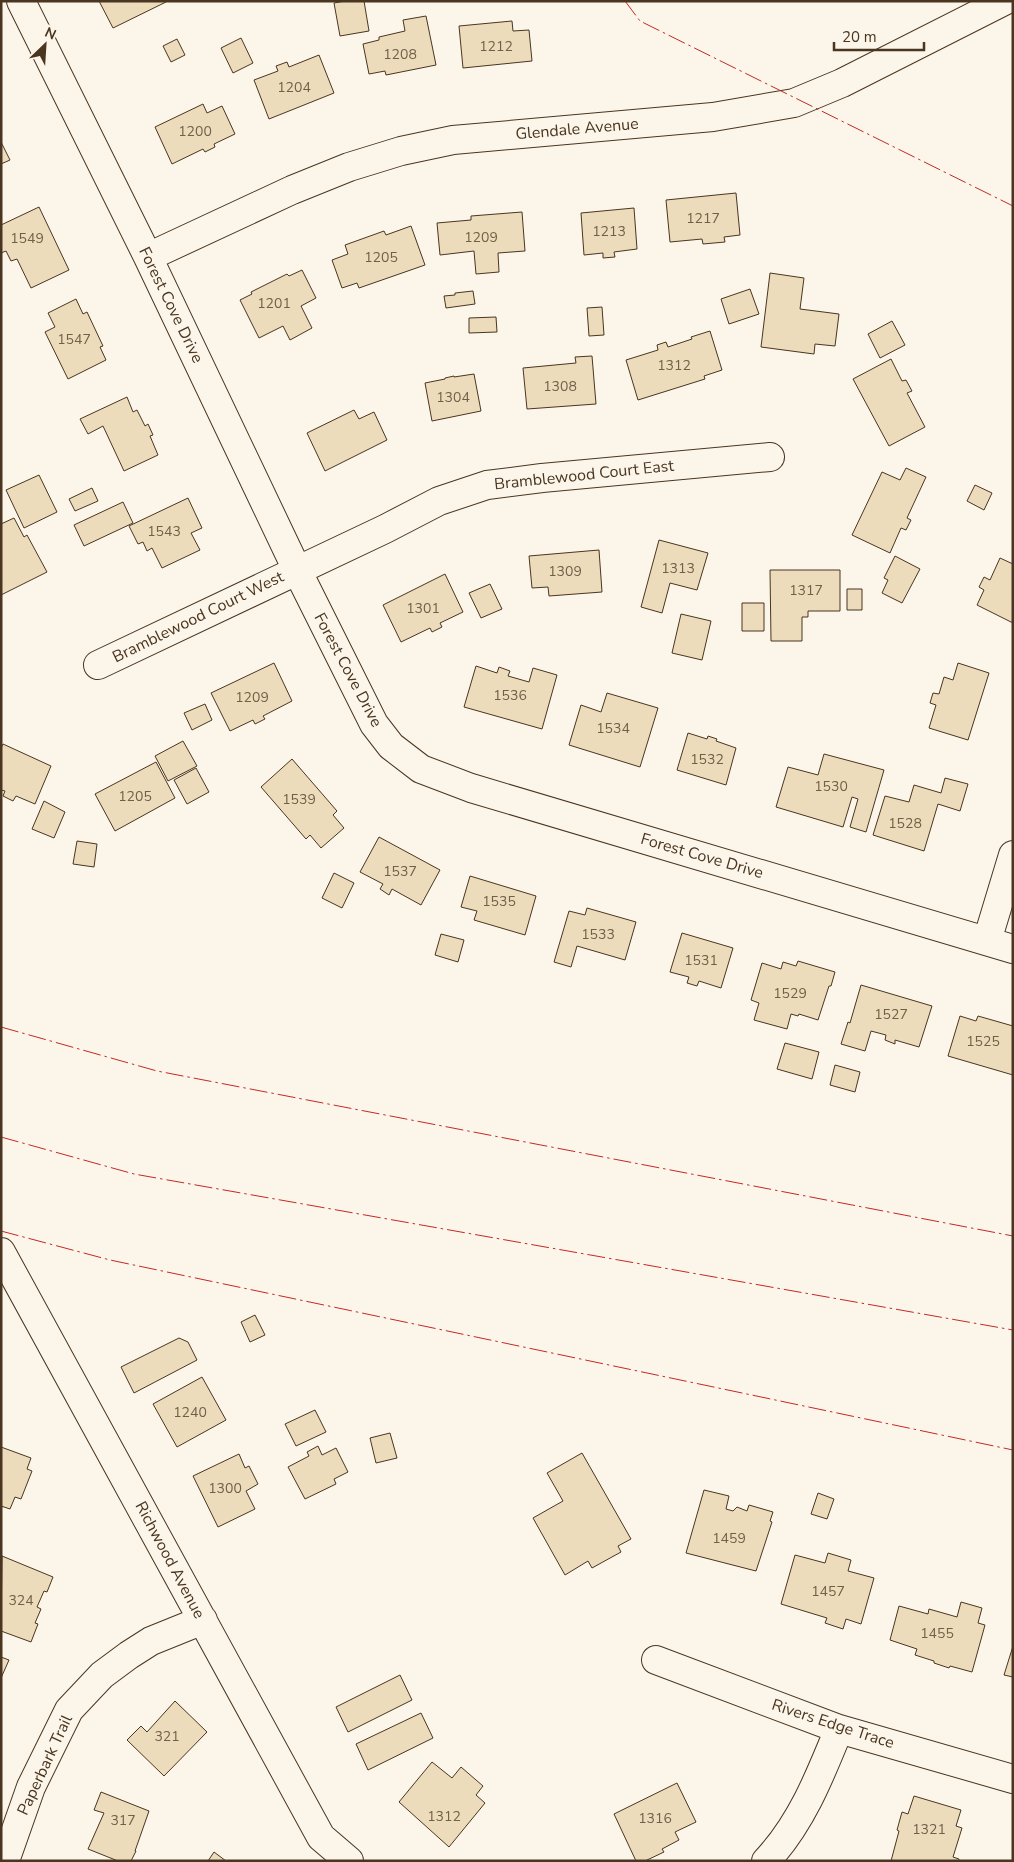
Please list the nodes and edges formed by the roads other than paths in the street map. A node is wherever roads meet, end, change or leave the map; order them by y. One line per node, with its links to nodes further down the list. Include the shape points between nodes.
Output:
1 (21, 1): 3 (street, Forest Cove Drive)
2 (1004, 1): 3 (street, Glendale Avenue, via 794,103 713,117 453,140 402,150 292,190)
3 (148, 257): 5 (street, Forest Cove Drive)
4 (770, 457): 5 (street, Bramblewood Court East, via 487,485 438,501)
5 (297, 570): 6 (street, Bramblewood Court West); 8 (street, Forest Cove Drive, via 374,724 391,746 421,769 471,788)
6 (98, 665)
7 (1013, 855): 8 (street)
8 (987, 941): 9 (street, Forest Cove Drive)
9 (1013, 948)
10 (1, 1252): 11 (street, Richwood Avenue)
11 (203, 1620): 15 (street, Paperbark Trail, via 151,1641 128,1655 102,1675 69,1710 31,1787); 16 (street, Richwood Avenue, via 321,1836)
12 (656, 1660): 13 (street, Rivers Edge Trace)
13 (839, 1729): 14 (street, Rivers Edge Trace); 17 (street, via 806,1804)
14 (1013, 1779)
15 (5, 1861)
16 (349, 1861)
17 (766, 1861)

